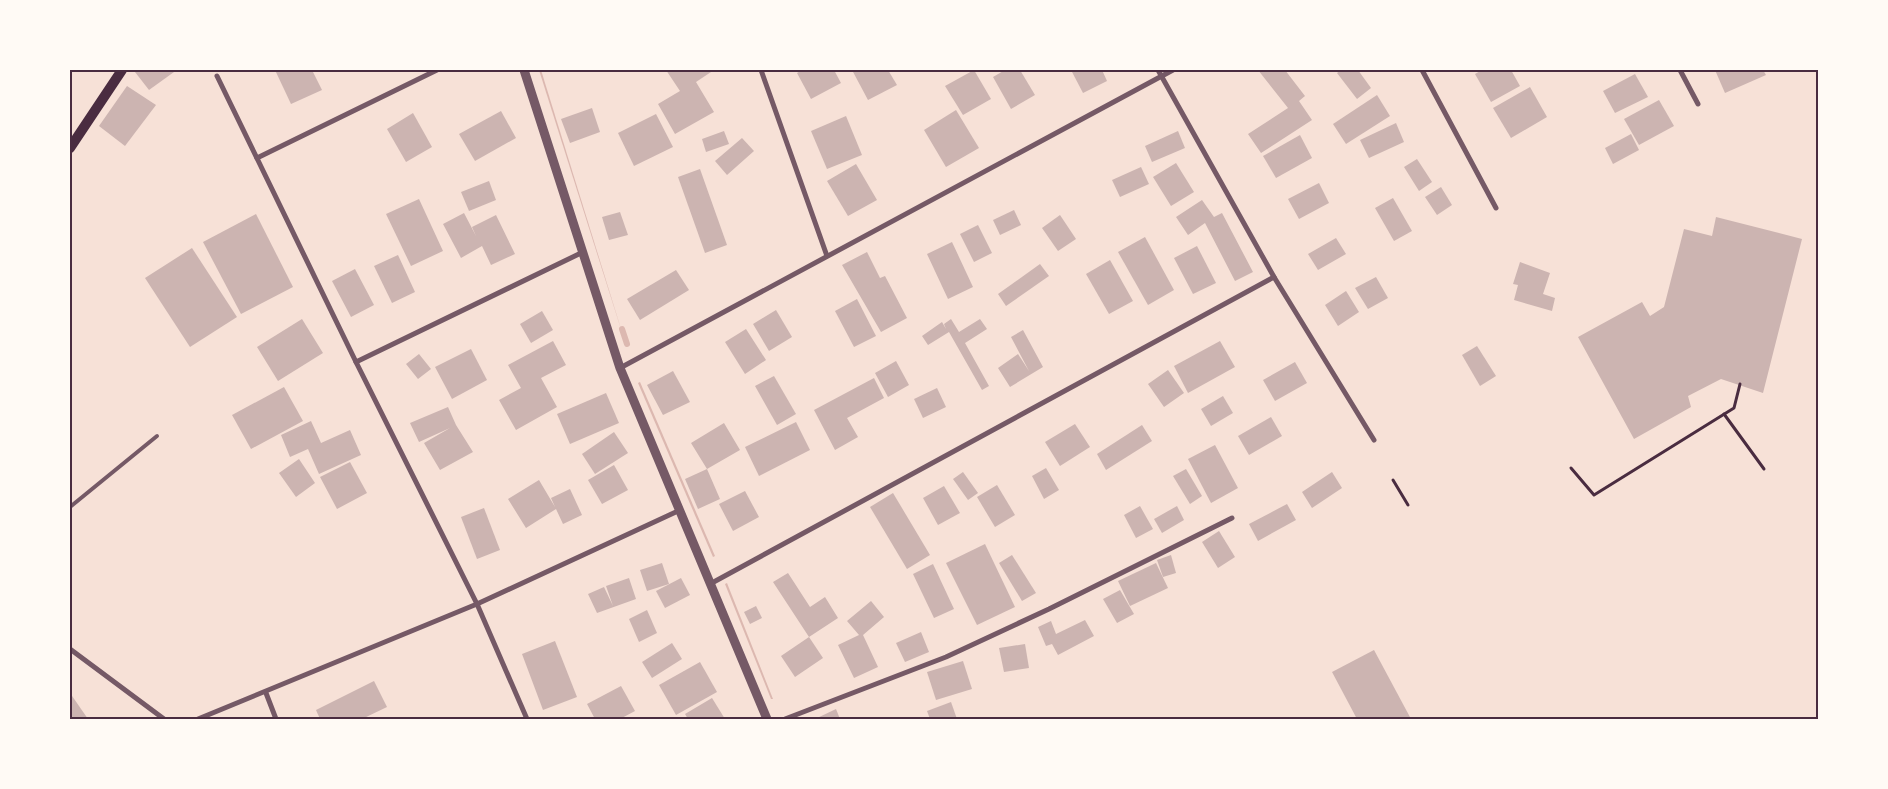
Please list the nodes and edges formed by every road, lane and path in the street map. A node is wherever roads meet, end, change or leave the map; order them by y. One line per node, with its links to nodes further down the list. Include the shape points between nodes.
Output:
1 (122, 70): 12 (main road)
2 (437, 70): 13 (street)
3 (524, 70): 15 (street)
4 (761, 70): 16 (street)
5 (1158, 70): 10 (street)
6 (1173, 70): 10 (street)
7 (1422, 70): 14 (street)
8 (1680, 70): 11 (street)
9 (217, 76): 13 (street)
10 (1161, 76): 16 (street); 17 (street)
11 (1698, 104)
12 (70, 148)
13 (257, 158): 18 (street)
14 (1496, 208)
15 (582, 253): 18 (street); 19 (street)
16 (827, 256): 19 (street)
17 (1274, 277): 23 (street); 31 (street)
18 (356, 362): 32 (street)
19 (620, 368): 29 (street)
20 (1740, 384): 21 (path, via 1734,408)
21 (1724, 414): 24 (path, via 1594,495); 25 (path)
22 (157, 436): 28 (lane)
23 (1374, 440)
24 (1572, 468)
25 (1764, 469)
26 (1393, 480): 27 (path)
27 (1408, 505)
28 (70, 507)
29 (678, 511): 31 (street); 32 (street)
30 (1232, 518): 40 (street, via 946,657)
31 (710, 584): 39 (street)
32 (477, 604): 34 (street); 38 (street)
33 (70, 649): 35 (street)
34 (266, 692): 36 (street); 37 (street)
35 (164, 719)
36 (198, 719)
37 (276, 719)
38 (528, 719)
39 (767, 719)
40 (785, 719)

